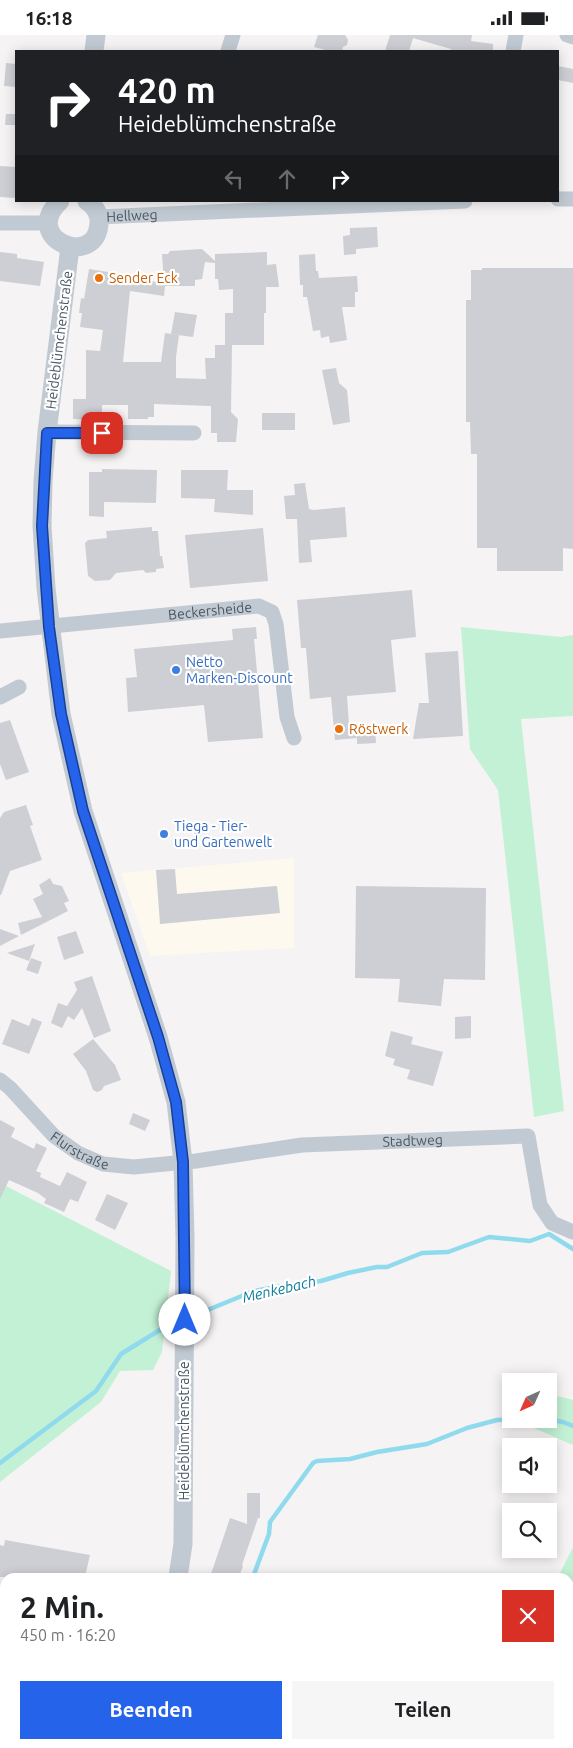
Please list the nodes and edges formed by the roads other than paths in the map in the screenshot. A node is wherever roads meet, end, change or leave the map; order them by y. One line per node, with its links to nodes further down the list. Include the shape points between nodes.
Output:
1 (96, 35): 6 (street)
2 (233, 35): 7 (street)
3 (516, 35): 8 (street)
4 (567, 35): 5 (street)
5 (573, 37)
6 (94, 50)
7 (228, 50)
8 (513, 50)
9 (559, 199): 10 (street)
10 (573, 199)
11 (59, 202): 17 (street, via 50,215)
12 (88, 202): 15 (street)
13 (420, 202): 14 (street, Hellweg)
14 (198, 207): 15 (street, Hellweg)
15 (98, 217): 18 (street, via 99,225 92,239 78,247)
16 (0, 223): 17 (street)
17 (49, 223): 18 (street, via 55,239)
18 (70, 247): 19 (street, Heideblümchenstraße)
19 (47, 433): 20 (street); 21 (street, Heideblümchenstraße, via 42,526)
20 (194, 433)
21 (49, 627): 22 (street, Beckersheide); 25 (street, Beckersheide, via 259,605 272,611 276,623 287,717); 27 (street, Heideblümchenstraße, via 61,714 83,811 168,1069 176,1102)
22 (0, 631)
23 (19, 687): 24 (street)
24 (0, 697)
25 (294, 738)
26 (0, 1080): 27 (street, Flurstraße, via 54,1136 78,1153 103,1164 134,1167)
27 (183, 1162): 28 (street, Stadtweg, via 302,1145 528,1135 540,1205 552,1223); 29 (street, Heideblümchenstraße, via 183,1544)
28 (573, 1232)
29 (179, 1573)

